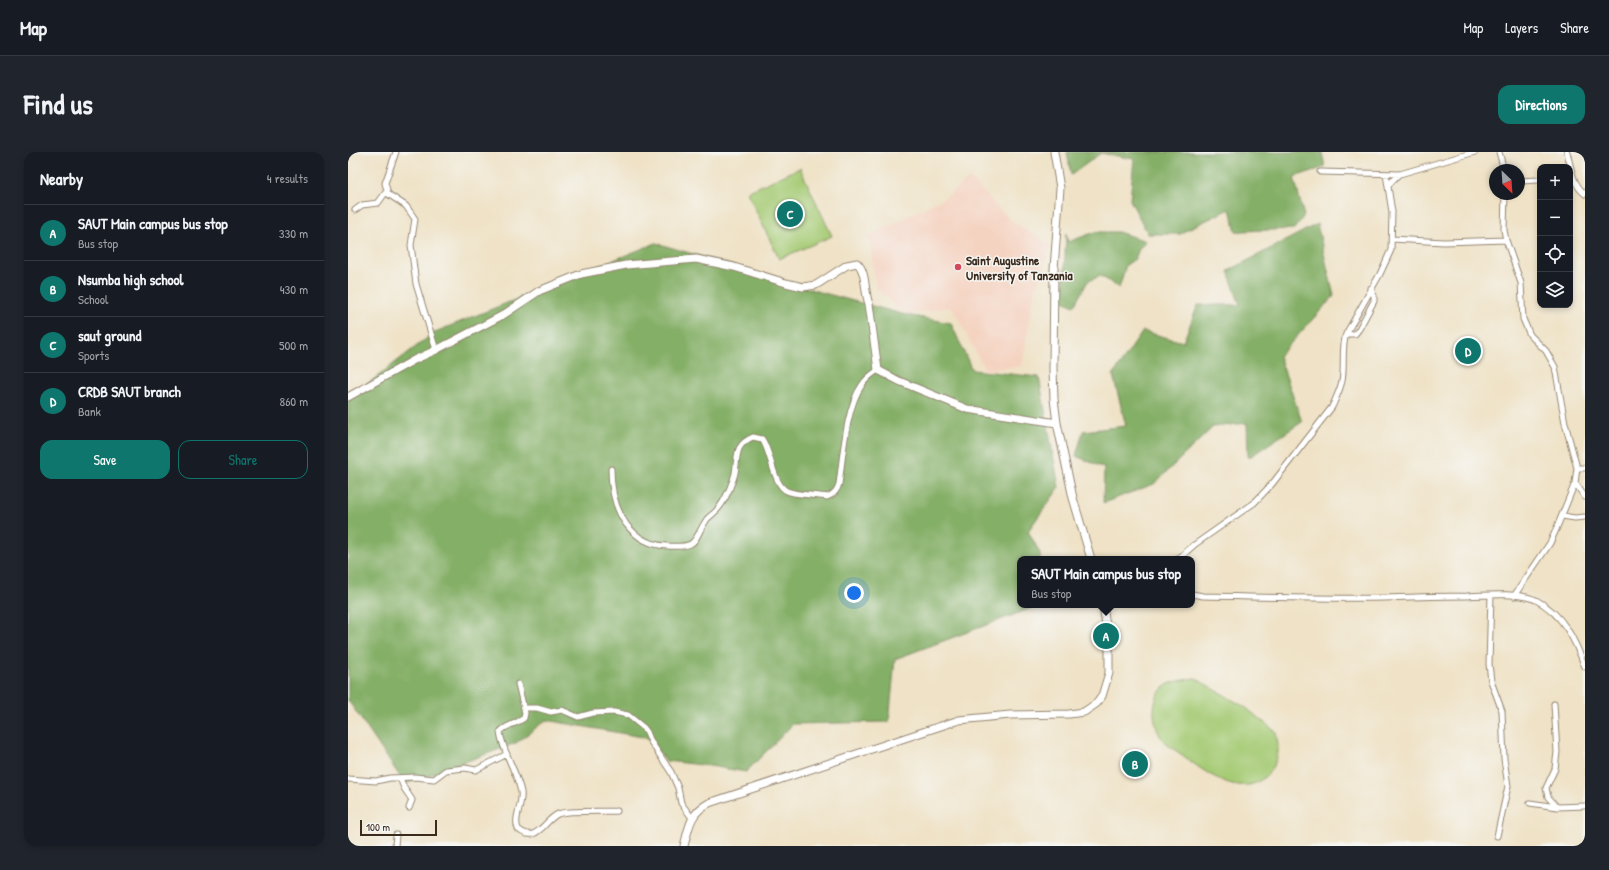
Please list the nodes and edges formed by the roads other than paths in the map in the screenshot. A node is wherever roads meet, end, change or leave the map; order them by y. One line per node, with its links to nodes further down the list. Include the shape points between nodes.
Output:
1 (396, 152): 15 (street, via 385,183)
2 (1054, 152): 28 (main road, via 1060,188 1054,269 1053,369)
3 (1475, 152): 10 (street)
4 (1499, 152): 6 (street)
5 (1567, 152): 7 (street)
6 (1502, 164)
7 (1569, 164)
8 (1320, 172): 9 (street)
9 (1386, 174): 10 (street); 14 (street)
10 (1400, 174): 14 (street)
11 (1537, 180): 12 (street)
12 (1525, 181)
13 (1573, 181): 16 (street)
14 (1388, 187): 19 (street, via 1392,212)
15 (386, 192): 18 (street, via 378,203 362,205); 25 (street, via 406,206 415,219 412,245 416,284)
16 (1585, 194)
17 (1504, 200): 20 (street)
18 (355, 210)
19 (1392, 239): 20 (street, via 1444,242); 21 (street, via 1387,261)
20 (1506, 240): 29 (street, via 1521,283 1523,320 1530,334 1546,351 1555,367 1564,423)
21 (1371, 288): 22 (street, via 1374,301); 23 (street)
22 (1365, 317): 23 (street); 24 (street, via 1357,332)
23 (1351, 324): 24 (street)
24 (1346, 334): 37 (street, via 1342,379 1338,393 1319,425 1254,503)
25 (436, 350): 26 (main road, via 503,315 539,291 573,276 604,268 696,259 803,287 816,285 847,265 857,263 862,270 869,304); 27 (main road)
26 (878, 370): 28 (main road, via 967,409); 31 (street, via 862,385 855,397 839,484 833,495 827,497 787,491 781,487 766,446 762,439 753,437 738,449 730,490 720,506 708,518 693,544 669,547 654,545 637,536 622,518 615,504)
27 (348, 398)
28 (1057, 423): 36 (main road, via 1073,498)
29 (1577, 468): 30 (street); 32 (street)
30 (1585, 468)
31 (610, 469)
32 (1575, 482): 33 (street); 34 (street)
33 (1585, 497)
34 (1562, 516): 35 (street); 40 (street, via 1550,543)
35 (1585, 517)
36 (1090, 556)
37 (1181, 556)
38 (1195, 594): 39 (street, via 1330,598)
39 (1491, 595): 40 (street); 56 (street, via 1488,664 1502,711 1508,786)
40 (1514, 596): 42 (street, via 1535,600 1556,614 1567,628)
41 (1103, 608): 54 (main road, via 1109,646 1109,673 1098,703 1084,712 959,720 709,803 700,807)
42 (1584, 664)
43 (518, 684): 45 (street)
44 (1554, 704): 51 (street, via 1558,752 1555,769 1546,788 1548,797)
45 (524, 708): 46 (street, via 524,718 520,722 500,732); 54 (street, via 551,712 562,710 578,717 614,712 628,715 647,732 671,772 681,803)
46 (507, 754): 47 (street, via 476,770 446,770 434,779); 53 (street, via 520,790 517,827 523,833 538,832 558,814)
47 (400, 778): 48 (street, via 376,781); 52 (street, via 412,800)
48 (348, 779)
49 (1530, 803): 51 (street)
50 (1585, 806): 51 (street)
51 (1557, 807)
52 (409, 808)
53 (617, 811)
54 (692, 818): 58 (main road)
55 (396, 835): 57 (street)
56 (1497, 836)
57 (395, 846)
58 (684, 846)

